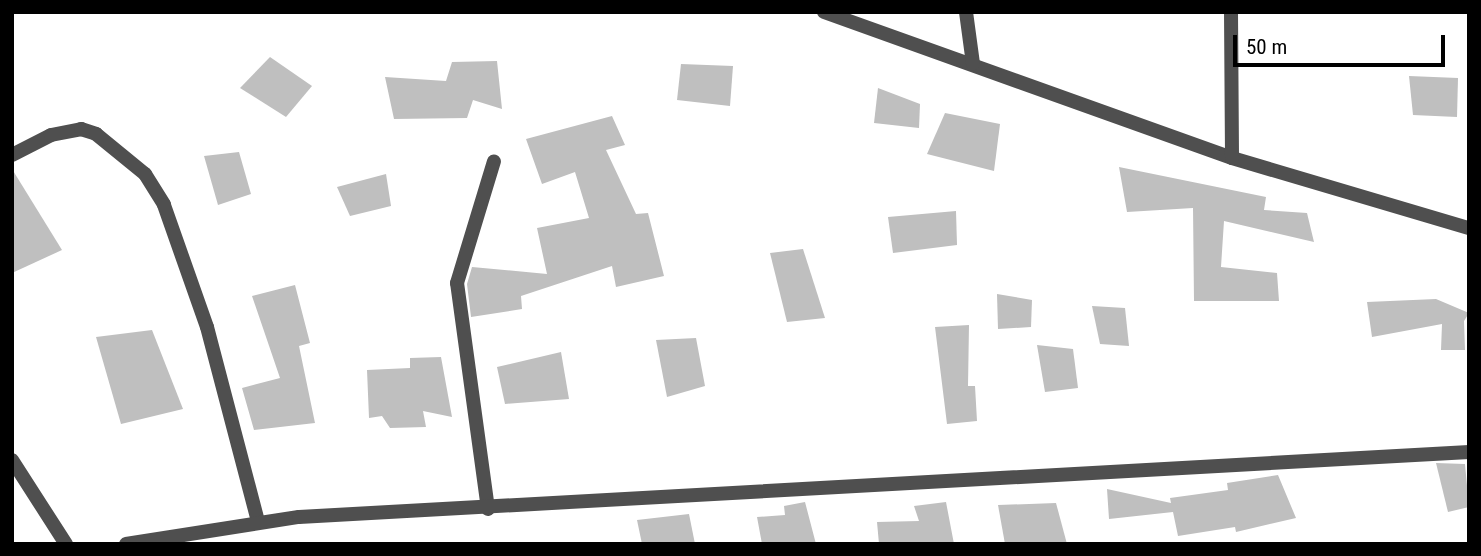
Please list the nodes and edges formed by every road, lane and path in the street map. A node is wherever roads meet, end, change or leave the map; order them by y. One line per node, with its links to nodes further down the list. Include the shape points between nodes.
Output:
1 (824, 12): 4 (street)
2 (966, 12): 4 (street)
3 (1231, 12): 6 (street)
4 (973, 64): 6 (street)
5 (12, 155): 12 (street, via 51,135 81,129 96,134 145,174 164,205 207,327)
6 (1233, 158): 8 (street)
7 (494, 161): 11 (street, via 457,284)
8 (1469, 228)
9 (1469, 452): 11 (street)
10 (12, 460): 13 (street)
11 (488, 509): 12 (street)
12 (258, 521): 14 (street)
13 (66, 544)
14 (126, 544)

